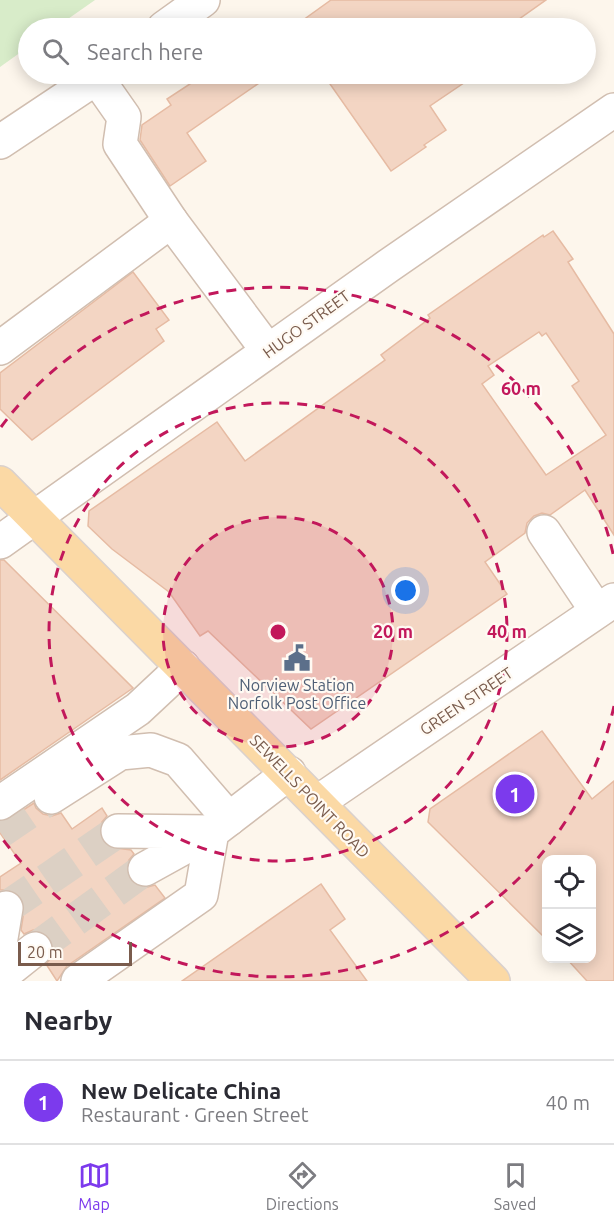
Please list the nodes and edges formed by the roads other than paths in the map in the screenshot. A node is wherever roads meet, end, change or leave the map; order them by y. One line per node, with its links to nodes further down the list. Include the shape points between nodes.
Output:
1 (203, 0): 2 (street)
2 (178, 18)
3 (86, 84): 6 (street)
4 (104, 84): 7 (street, via 124,117 120,144)
5 (614, 110): 9 (street, HUGO STREET)
6 (0, 142)
7 (171, 221): 8 (street); 9 (street)
8 (0, 348)
9 (268, 351): 11 (street, HUGO STREET)
10 (0, 483): 11 (main road, SEWELLS POINT ROAD)
11 (34, 518): 13 (street, HUGO STREET); 15 (main road, SEWELLS POINT ROAD)
12 (544, 531): 14 (street)
13 (0, 542)
14 (605, 605): 18 (street, GREEN STREET)
15 (183, 667): 16 (main road, SEWELLS POINT ROAD); 19 (street, via 138,709)
16 (289, 773): 18 (main road, SEWELLS POINT ROAD); 20 (street)
17 (51, 797): 20 (street, via 120,753 151,750 178,760)
18 (318, 802): 28 (main road, SEWELLS POINT ROAD)
19 (0, 803)
20 (220, 826): 21 (street); 22 (street); 27 (street, via 201,895)
21 (118, 831)
22 (145, 869)
23 (6, 908): 24 (street)
24 (0, 944)
25 (34, 949): 26 (street)
26 (0, 977)
27 (78, 981)
28 (493, 981)

